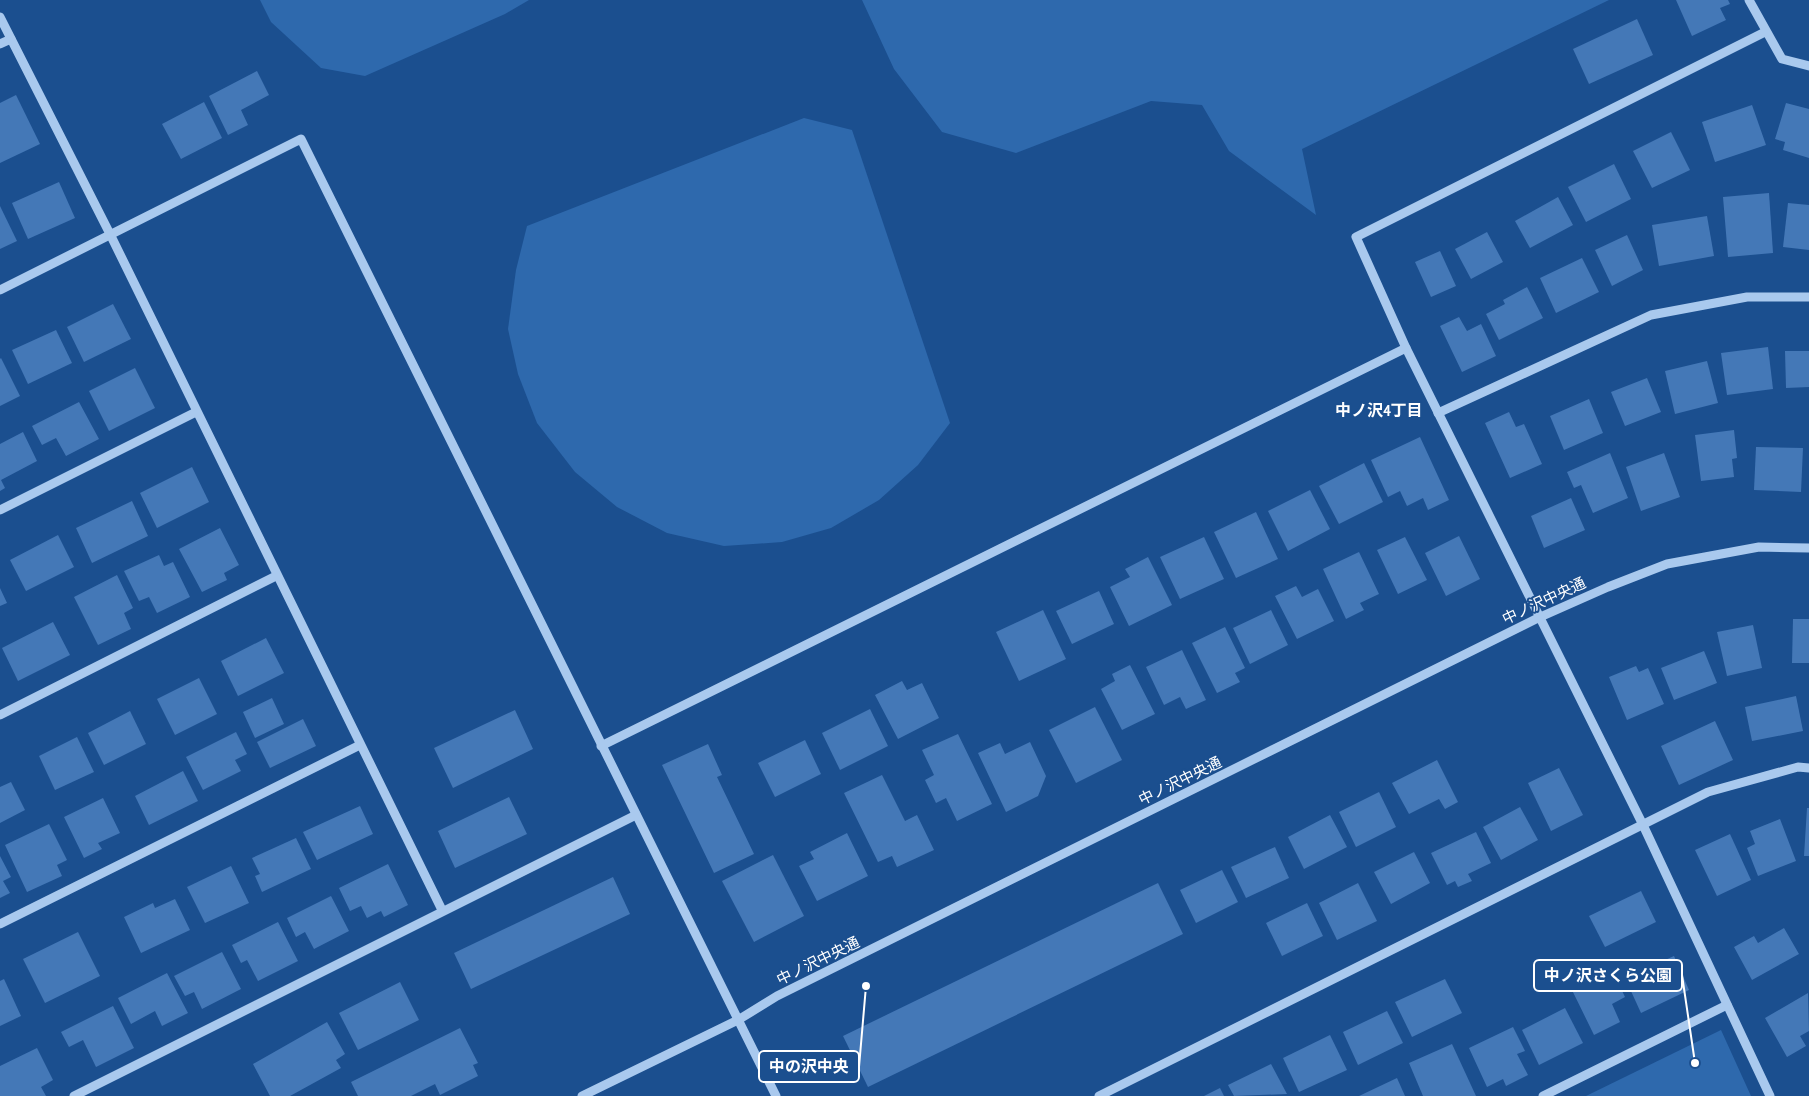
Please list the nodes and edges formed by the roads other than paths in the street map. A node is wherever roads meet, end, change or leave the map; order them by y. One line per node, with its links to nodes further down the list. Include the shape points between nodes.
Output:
1 (1749, 0): 3 (street)
2 (0, 17): 4 (street)
3 (1765, 32): 6 (street, via 1782,59); 10 (street, via 1356,237)
4 (11, 39): 5 (street); 7 (street)
5 (0, 44)
6 (1809, 66)
7 (110, 236): 8 (street); 11 (street); 19 (street, via 301,139)
8 (0, 290)
9 (1809, 297): 12 (street, via 1747,297 1651,314)
10 (1406, 348): 12 (street); 19 (street)
11 (196, 412): 13 (street); 15 (street)
12 (1438, 412): 16 (street)
13 (0, 510)
14 (1809, 548): 16 (street, 中ノ沢中央通, via 1759,547 1667,564)
15 (276, 576): 17 (street); 18 (street)
16 (1538, 618): 22 (street); 26 (street, 中ノ沢中央通, via 795,988)
17 (0, 715)
18 (360, 745): 23 (street); 24 (street)
19 (601, 746): 21 (street)
20 (1809, 768): 22 (street, via 1798,767 1708,792)
21 (636, 815): 23 (street); 26 (street)
22 (1643, 825): 25 (street); 30 (street)
23 (442, 910): 27 (street)
24 (0, 924)
25 (1728, 1005): 31 (street); 32 (street)
26 (738, 1020): 28 (street, 中ノ沢中央通); 29 (street)
27 (74, 1096)
28 (582, 1096)
29 (776, 1096)
30 (1099, 1096)
31 (1543, 1096)
32 (1770, 1096)

